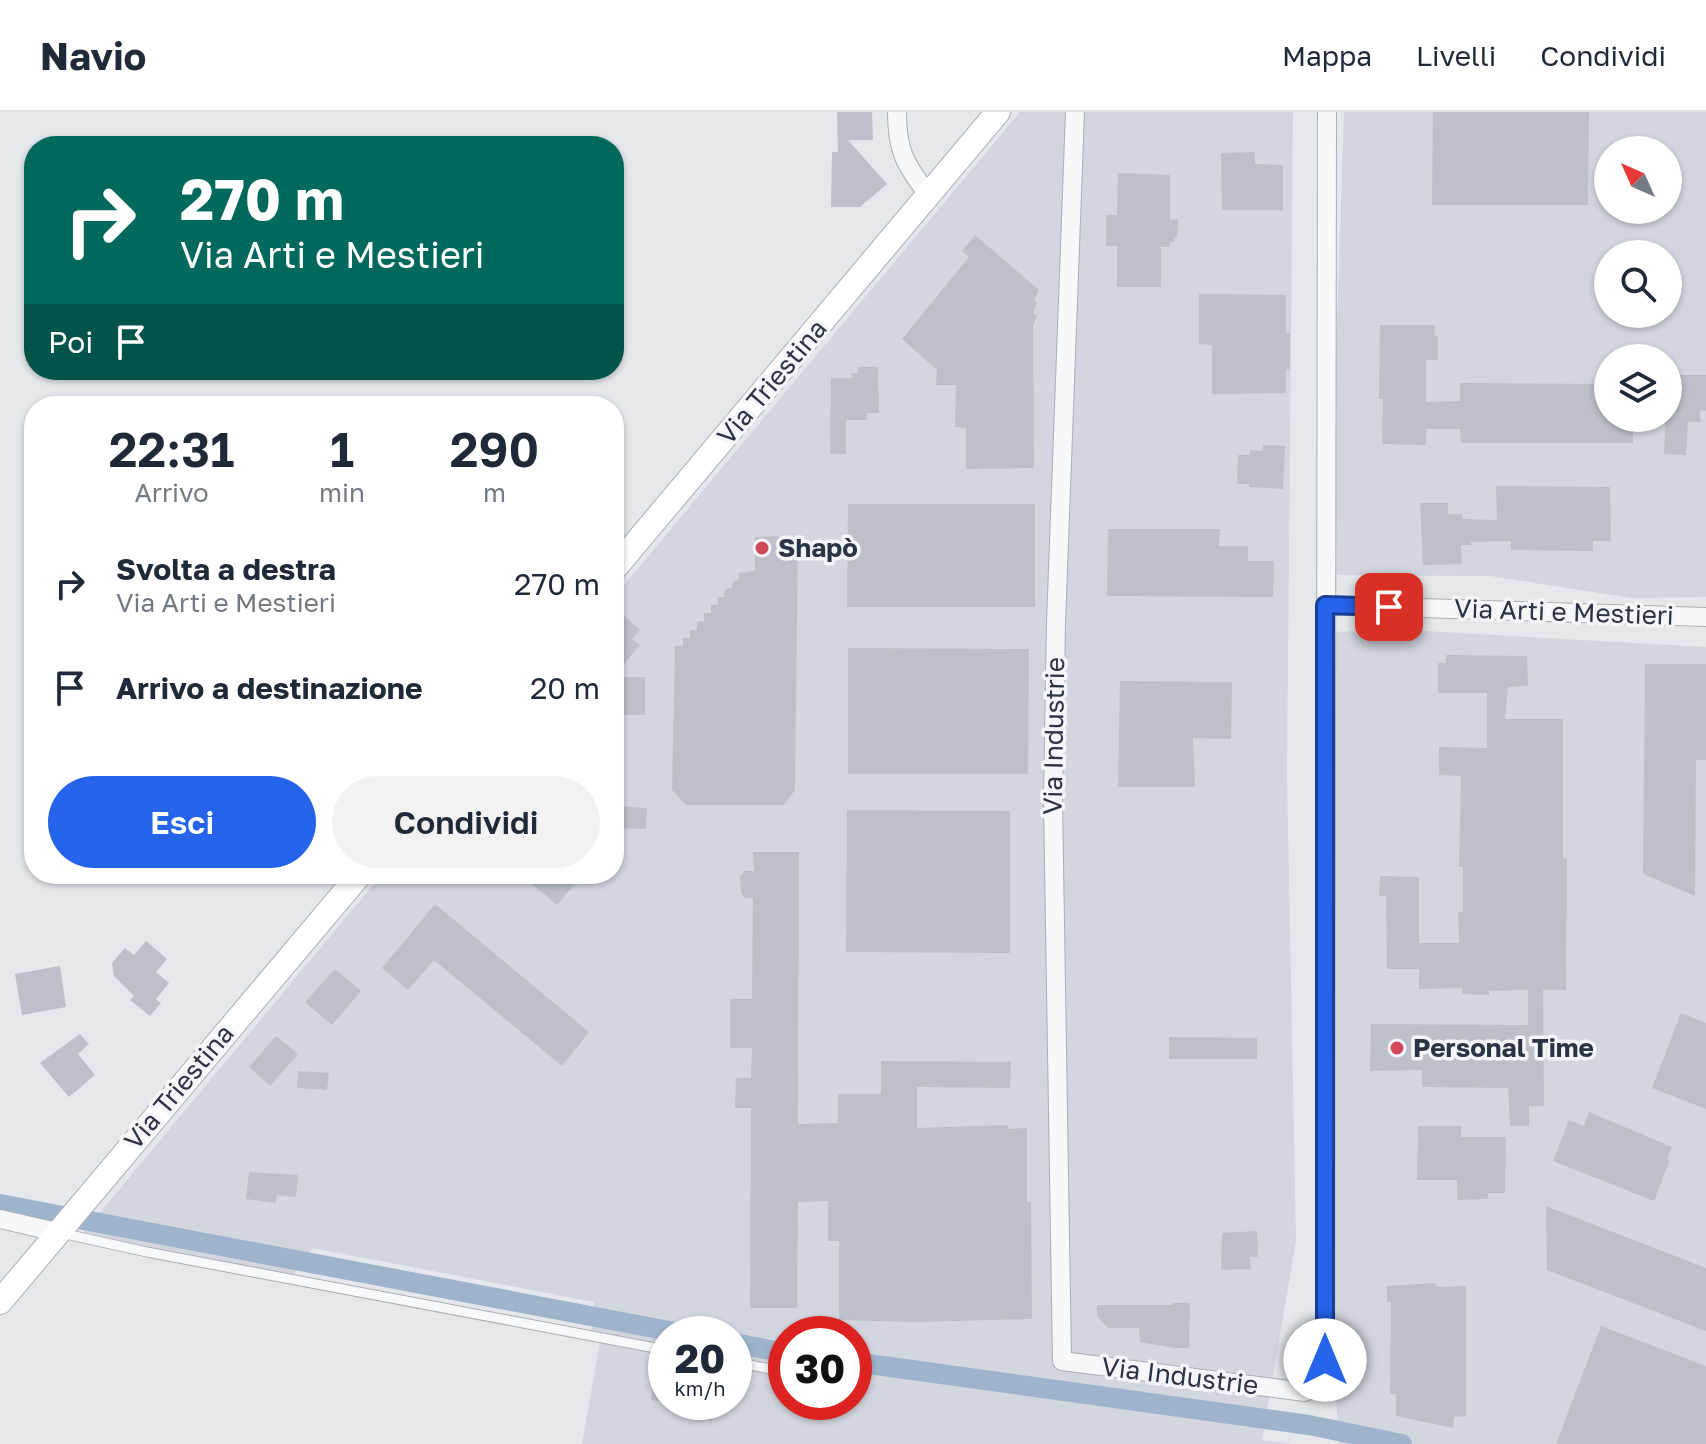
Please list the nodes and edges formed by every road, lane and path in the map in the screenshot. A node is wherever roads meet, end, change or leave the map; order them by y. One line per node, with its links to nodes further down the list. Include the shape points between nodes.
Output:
1 (897, 112): 5 (street, via 905,163)
2 (998, 112): 5 (main road, Via Triestina)
3 (1075, 112): 7 (street, Via Industrie, via 1053,800 1062,1361 1305,1392 1321,1383)
4 (1327, 112): 7 (street, Via Industrie)
5 (928, 195): 6 (main road, Via Triestina)
6 (624, 557)
7 (1325, 605): 8 (street, Via Arti e Mestieri)
8 (1706, 617)
9 (352, 884): 11 (main road, Via Triestina)
10 (0, 1219): 11 (street)
11 (61, 1228): 12 (main road, Via Triestina); 13 (lane, via 147,1252)
12 (0, 1302)
13 (648, 1347)

